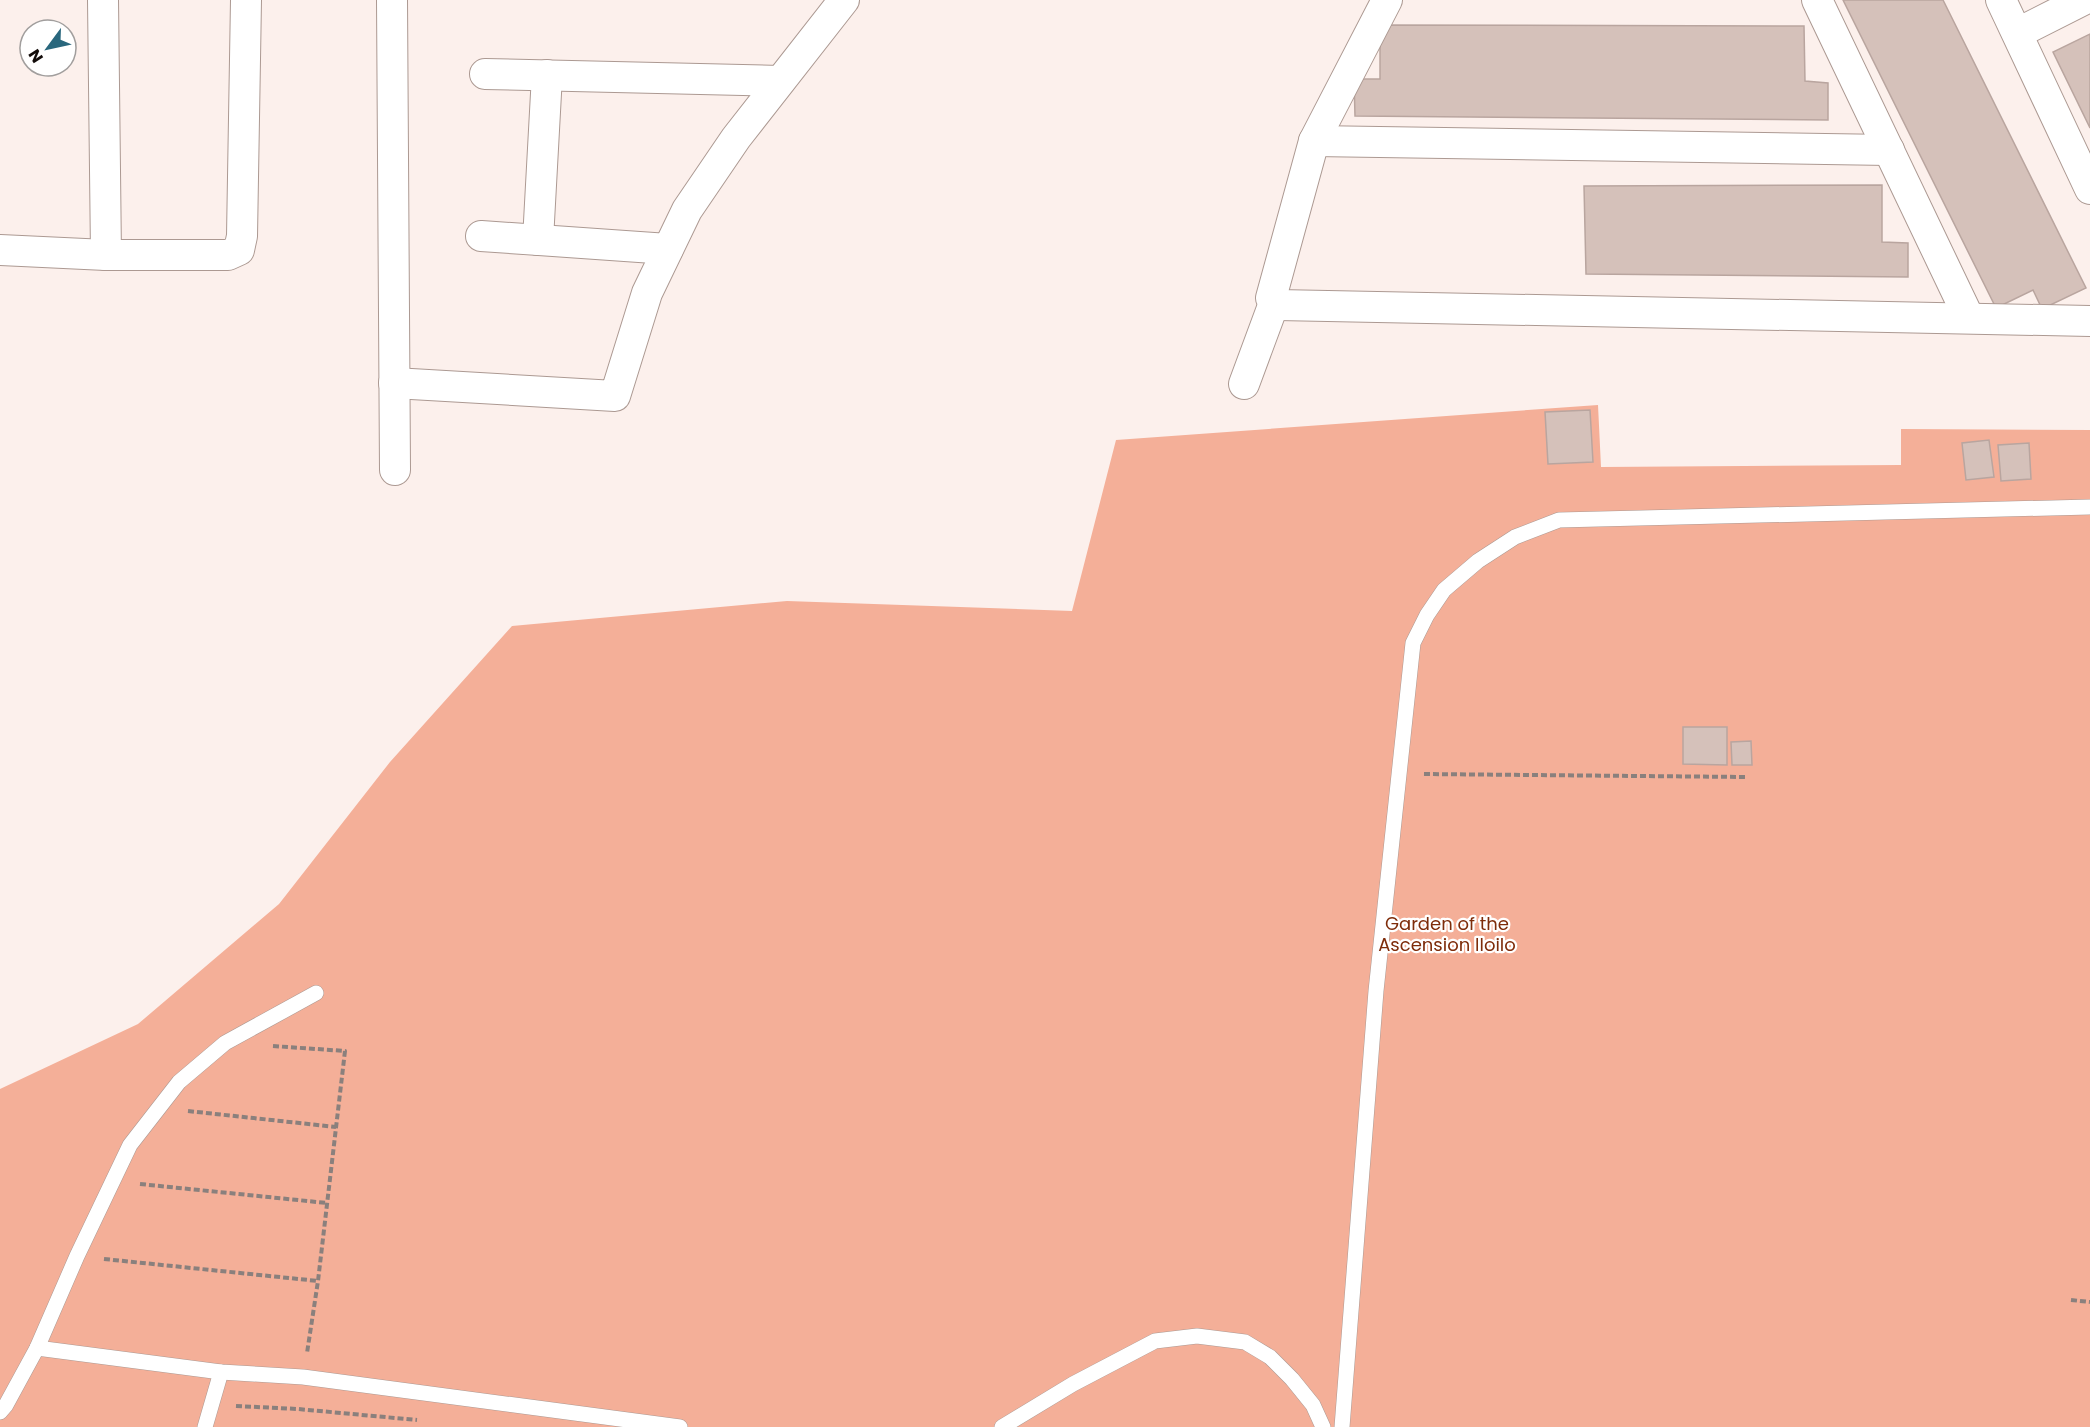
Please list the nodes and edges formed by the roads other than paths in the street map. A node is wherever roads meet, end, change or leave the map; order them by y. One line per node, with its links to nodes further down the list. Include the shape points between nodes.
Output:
1 (103, 0): 20 (street)
2 (246, 0): 20 (street, via 242,236 238,250 228,255)
3 (392, 0): 24 (street)
4 (844, 0): 12 (street)
5 (1386, 0): 13 (street)
6 (1817, 0): 14 (street)
7 (2001, 0): 9 (street)
8 (2083, 0): 9 (street)
9 (2018, 33): 15 (street)
10 (485, 74): 11 (street)
11 (547, 75): 12 (street); 17 (street)
12 (780, 81): 18 (street, via 687,210)
13 (1314, 141): 14 (street); 21 (street, via 1271,298)
14 (1889, 150): 22 (street)
15 (2090, 189)
16 (481, 236): 17 (street)
17 (538, 240): 18 (street)
18 (668, 249): 24 (street, via 647,292 615,396)
19 (0, 250): 20 (street)
20 (106, 255)
21 (1274, 303): 22 (street); 25 (street)
22 (1969, 318): 23 (street)
23 (2090, 321)
24 (394, 383): 26 (street)
25 (1244, 384)
26 (394, 470)
27 (2090, 507): 36 (lane, via 1559,520 1515,537 1444,590 1413,643 1376,991)
28 (316, 993): 29 (lane, via 225,1043 179,1082 130,1145)
29 (37, 1348): 30 (lane); 31 (lane)
30 (221, 1372): 32 (lane); 33 (lane, via 303,1377)
31 (0, 1412)
32 (205, 1427)
33 (680, 1427)
34 (1002, 1427): 35 (lane, via 1155,1341 1197,1336 1245,1341 1270,1357 1313,1405)
35 (1323, 1427)
36 (1342, 1427)

